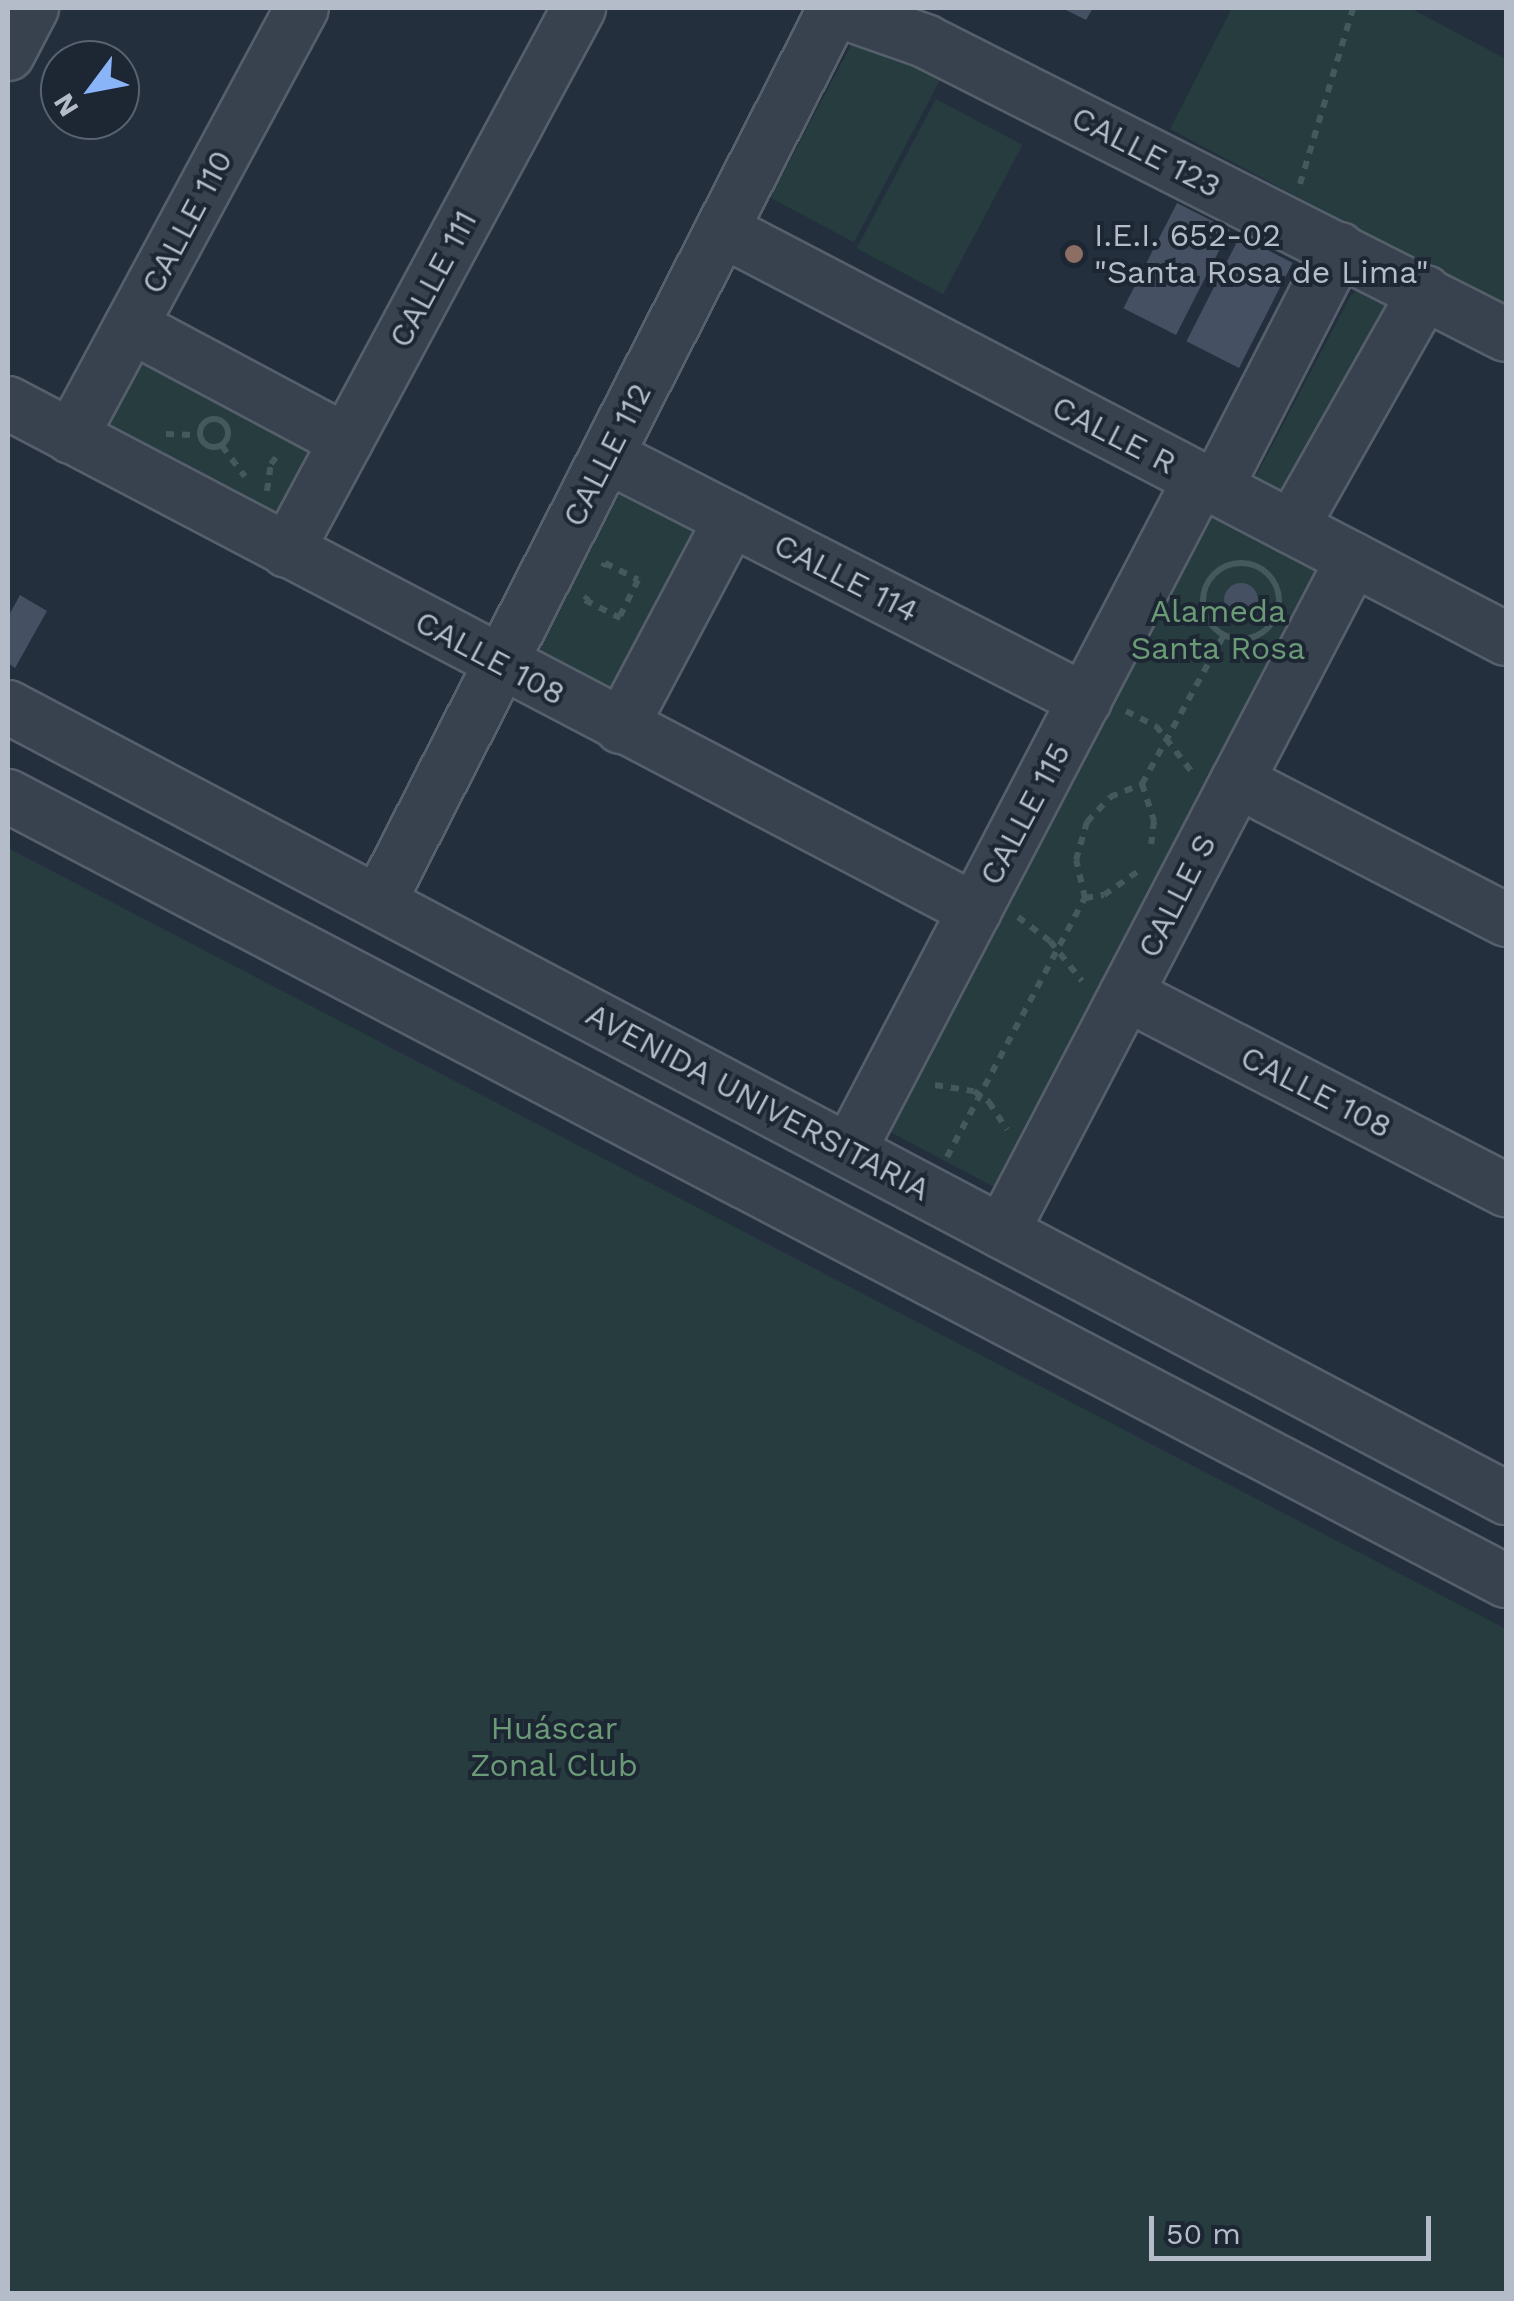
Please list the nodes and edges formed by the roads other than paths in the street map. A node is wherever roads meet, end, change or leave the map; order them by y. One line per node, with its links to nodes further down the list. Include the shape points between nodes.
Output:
1 (32, 8): 5 (street)
2 (302, 8): 9 (street, CALLE 110)
3 (579, 8): 13 (street, CALLE 111)
4 (834, 8): 6 (street, CALLE 112); 7 (street, CALLE 123, via 925,41)
5 (8, 54)
6 (722, 230): 14 (street, CALLE 112); 15 (street, CALLE R)
7 (1339, 249): 8 (street, CALLE 123); 15 (street, CALLE 115)
8 (1424, 292): 10 (street, CALLE 123); 17 (street)
9 (131, 326): 12 (street, CALLE 110); 13 (street)
10 (1506, 335)
11 (8, 402): 12 (street, CALLE 108)
12 (71, 437): 18 (street, CALLE 108)
13 (346, 440): 18 (street, CALLE 111)
14 (607, 456): 16 (street, CALLE 114); 21 (street, CALLE 112)
15 (1208, 483): 17 (street, CALLE R); 22 (street, CALLE 115)
16 (731, 520): 22 (street, CALLE 114); 24 (street)
17 (1292, 528): 19 (street, CALLE R)
18 (287, 551): 21 (street, CALLE 108)
19 (1353, 559): 20 (street, CALLE R); 25 (street, CALLE S)
20 (1506, 639)
21 (500, 664): 24 (street, CALLE 108); 27 (street, CALLE 112)
22 (1085, 700): 28 (street, CALLE 115)
23 (8, 707): 27 (street, AVENIDA UNIVERSITARIA)
24 (621, 726): 28 (street, CALLE 108)
25 (1237, 781): 29 (street); 30 (street, CALLE S)
26 (8, 796): 35 (street)
27 (379, 902): 31 (street, AVENIDA UNIVERSITARIA)
28 (975, 910): 31 (street, CALLE 115)
29 (1506, 920)
30 (1126, 994): 32 (street, CALLE 108); 33 (street, CALLE S)
31 (850, 1149): 33 (street, AVENIDA UNIVERSITARIA)
32 (1506, 1190)
33 (1002, 1232): 34 (street, AVENIDA UNIVERSITARIA)
34 (1506, 1498)
35 (1506, 1581)

